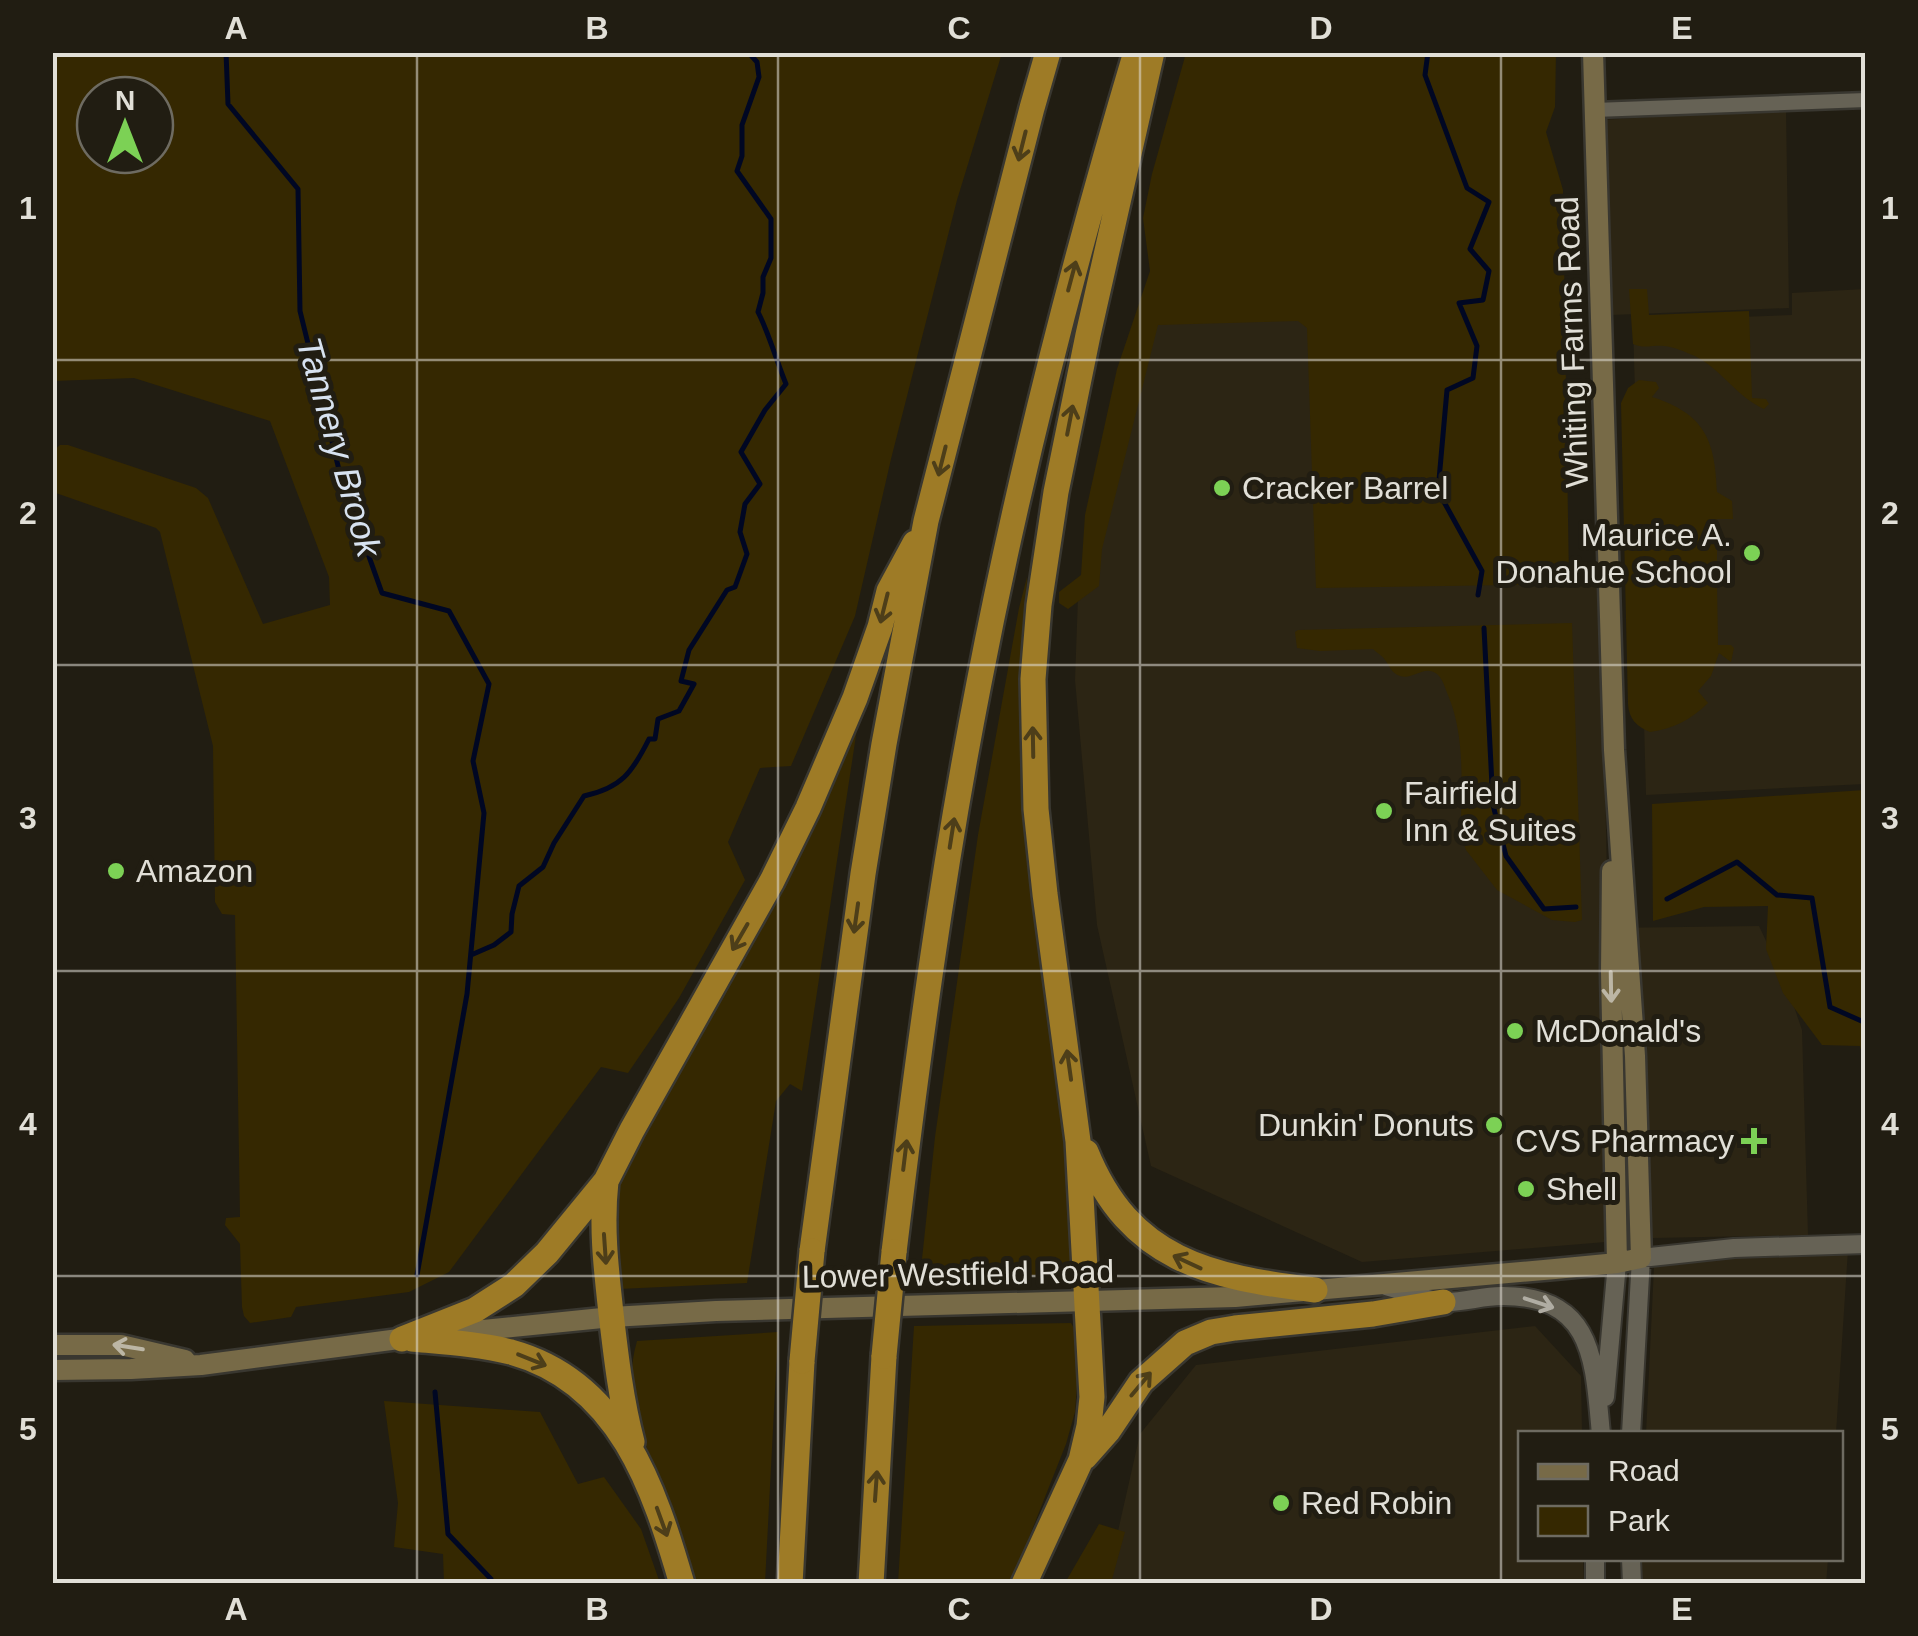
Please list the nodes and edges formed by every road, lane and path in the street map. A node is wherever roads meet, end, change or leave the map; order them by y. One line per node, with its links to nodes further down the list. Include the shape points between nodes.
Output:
1 (1048, 52): 7 (highway, one-way to 7)
2 (1136, 52): 30 (highway, one-way to 2, bridge, via 894,1252 936,930 979,683 1043,389)
3 (1152, 52): 9 (highway, one-way to 3, via 1036,809 1036,642 1063,455)
4 (1592, 52): 6 (main road, Whiting Farms Road)
5 (1866, 100): 6 (street)
6 (1594, 110): 8 (main road, Whiting Farms Road)
7 (926, 521): 10 (highway, one-way to 10, via 889,591 862,680 808,808); 29 (highway, one-way to 29, bridge, via 863,874 812,1252)
8 (1614, 750): 12 (main road, Whiting Farms Road); 13 (main road, Whiting Farms Road, one-way to 13)
9 (1077, 1128): 15 (highway, one-way to 9, via 1234,1278 1166,1251 1110,1199); 16 (highway)
10 (606, 1181): 18 (highway, one-way to 18); 19 (highway, via 514,1285 475,1310)
11 (1866, 1244): 12 (street, Lower Westfield Road)
12 (1641, 1258): 13 (main road, Lower Westfield Road); 25 (street)
13 (1617, 1263): 14 (main road, Lower Westfield Road); 23 (street)
14 (1379, 1284): 15 (main road, Lower Westfield Road); 17 (street)
15 (1315, 1290): 16 (main road, Lower Westfield Road)
16 (1087, 1302): 18 (main road, Lower Westfield Road); 26 (highway, via 1092,1397)
17 (1443, 1302): 24 (street, one-way to 24, via 1533,1299 1574,1320 1592,1353); 26 (highway, one-way to 17, via 1141,1382 1185,1343 1235,1328)
18 (612, 1317): 19 (main road, Lower Westfield Road); 27 (highway)
19 (402, 1338): 21 (main road, Lower Westfield Road); 27 (highway, one-way to 27, via 500,1350 549,1367 606,1414)
20 (52, 1345): 21 (main road, one-way to 20, via 121,1345)
21 (201, 1364): 22 (main road, Lower Westfield Road)
22 (52, 1370)
23 (1601, 1431)
24 (1601, 1431)
25 (1632, 1431)
26 (1081, 1460): 31 (highway)
27 (638, 1462): 28 (highway, one-way to 28)
28 (682, 1584)
29 (790, 1584)
30 (871, 1584)
31 (1024, 1584)

